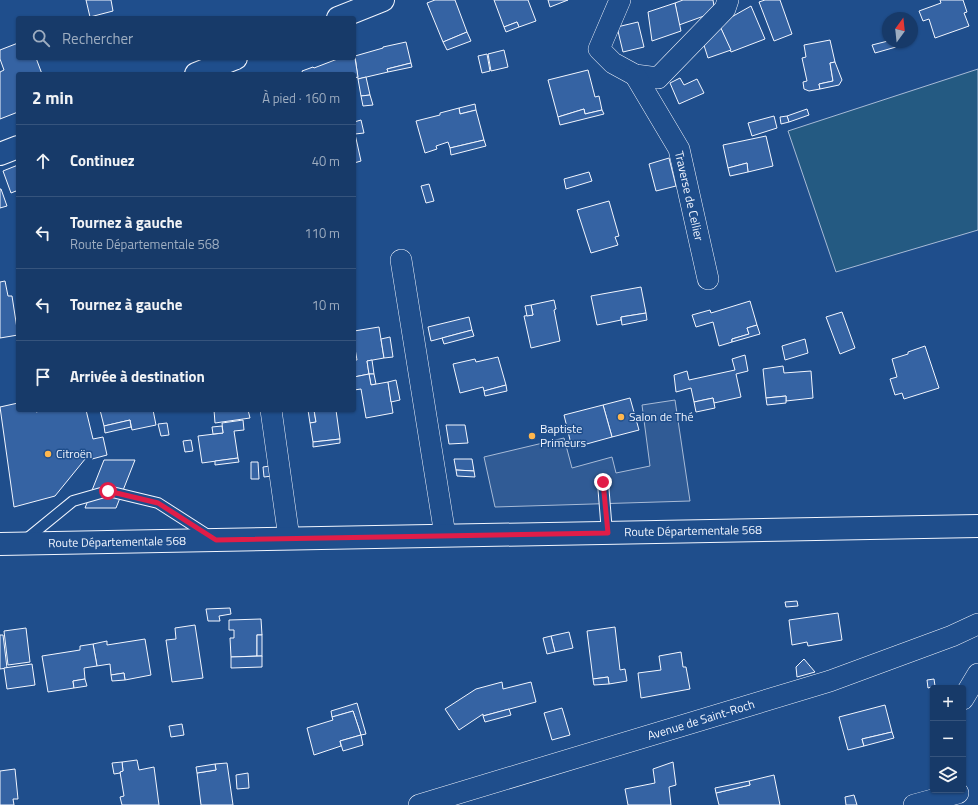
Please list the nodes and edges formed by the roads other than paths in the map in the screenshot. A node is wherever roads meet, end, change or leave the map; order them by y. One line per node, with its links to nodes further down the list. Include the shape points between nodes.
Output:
1 (383, 0): 4 (main road)
2 (620, 0): 7 (street, via 599,48 613,63)
3 (728, 0): 7 (street, via 725,9 658,78)
4 (343, 16)
5 (231, 60): 6 (main road)
6 (201, 72)
7 (635, 75): 11 (street, Traverse de Cellier, via 679,149)
8 (16, 148): 9 (main road)
9 (0, 154)
10 (401, 260): 16 (street)
11 (708, 279)
12 (271, 412): 17 (street)
13 (603, 482): 15 (lane)
14 (978, 526): 15 (main road, Route Départementale 568)
15 (608, 533): 16 (main road, Route Départementale 568)
16 (445, 536): 17 (main road, Route Départementale 568)
17 (289, 538): 18 (main road, Route Départementale 568)
18 (216, 540): 19 (main road, Route Départementale 568); 19 (lane, via 158,503 108,491 73,501)
19 (10, 544)
20 (978, 624): 24 (street, Avenue de Saint-Roch, via 830,681)
21 (978, 674): 22 (street)
22 (966, 694)
23 (962, 796): 25 (street)
24 (419, 805)
25 (914, 805)

